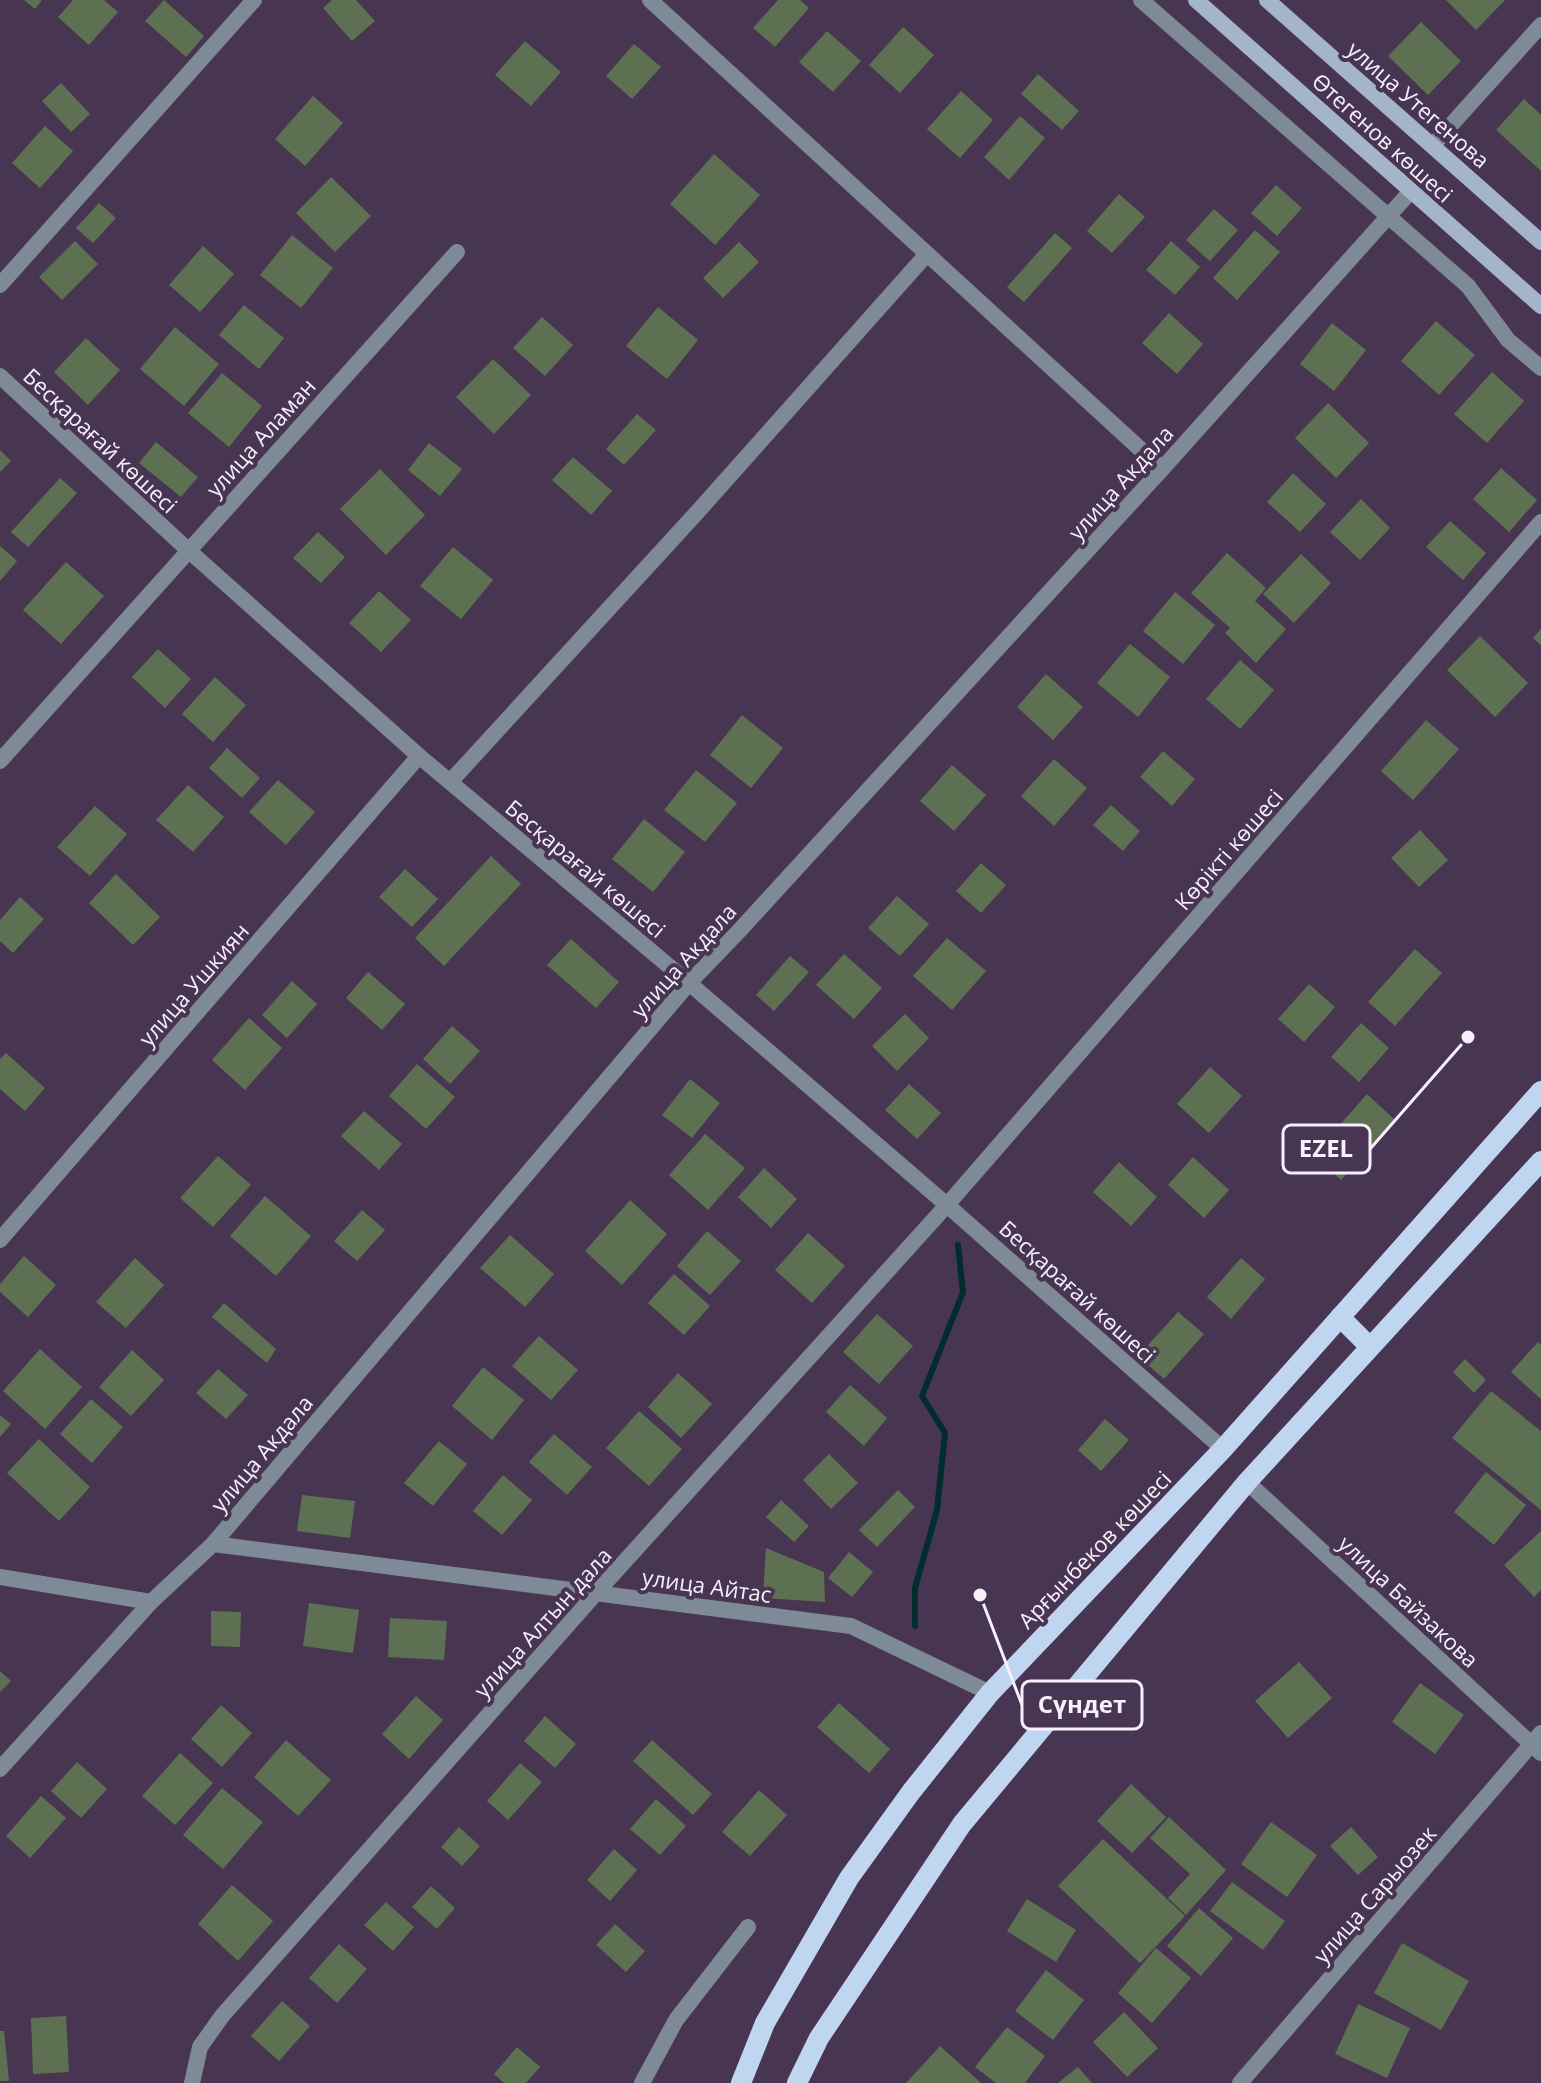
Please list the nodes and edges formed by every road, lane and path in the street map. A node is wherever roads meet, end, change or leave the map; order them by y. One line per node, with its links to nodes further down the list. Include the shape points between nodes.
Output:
1 (254, 0): 13 (street)
2 (650, 0): 12 (street)
3 (1141, 0): 9 (street)
4 (1196, 0): 8 (main road, Өтегенов көшесі)
5 (1267, 0): 7 (main road, улица Утегенова)
6 (1541, 25): 7 (street)
7 (1433, 145): 10 (main road, улица Утегенова)
8 (1411, 191): 9 (street, улица Акдала); 14 (main road, Өтегенов көшесі)
9 (1387, 218): 15 (street, via 1468,286 1508,340); 17 (street, улица Акдала)
10 (1541, 242)
11 (457, 252): 19 (street, улица Аламан)
12 (927, 254): 17 (street); 22 (street)
13 (0, 285)
14 (1541, 306)
15 (1541, 368)
16 (0, 376): 19 (street, Бесқарағай көшесі)
17 (1162, 469): 23 (street, улица Акдала)
18 (1541, 522): 26 (street, Көрікті көшесі)
19 (188, 550): 20 (street, Бесқарағай көшесі); 21 (street, улица Аламан)
20 (419, 756): 22 (street, Бесқарағай көшесі); 27 (street, улица Ушкиян)
21 (0, 761)
22 (450, 782): 23 (street, Бесқарағай көшесі)
23 (689, 983): 26 (street, Бесқарағай көшесі); 32 (street, улица Акдала)
24 (1541, 1091): 28 (main road, Арғынбеков көшесі)
25 (1541, 1161): 29 (main road)
26 (947, 1205): 30 (street, Бесқарағай көшесі); 34 (street, улица Алтын дала)
27 (0, 1240)
28 (1340, 1317): 29 (main road); 30 (main road, Арғынбеков көшесі)
29 (1370, 1347): 31 (main road)
30 (1223, 1449): 36 (main road, Арғынбеков көшесі)
31 (1247, 1482): 37 (street, улица Байзакова); 43 (main road, via 962,1824 819,2038)
32 (213, 1544): 34 (street, улица Айтас); 35 (street, улица Акдала)
33 (0, 1577): 35 (street)
34 (597, 1592): 36 (street, улица Айтас, via 851,1626); 40 (street, улица Алтын дала, via 222,2016 200,2047)
35 (151, 1602): 38 (street, улица Акдала)
36 (990, 1693): 42 (main road, Арғынбеков көшесі, via 849,1878 765,2023)
37 (1538, 1743): 44 (street, улица Сарыозек)
38 (0, 1769)
39 (748, 1927): 41 (street, via 676,2020)
40 (192, 2083)
41 (642, 2083)
42 (741, 2083)
43 (797, 2083)
44 (1240, 2083)

